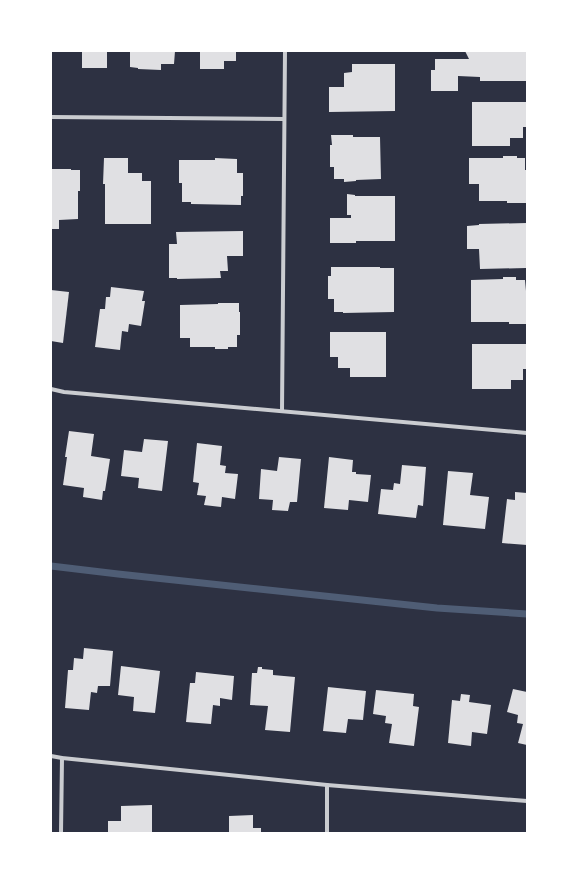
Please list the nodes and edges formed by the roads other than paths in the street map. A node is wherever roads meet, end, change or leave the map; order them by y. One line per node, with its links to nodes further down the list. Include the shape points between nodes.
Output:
1 (285, 51): 3 (street)
2 (51, 117): 3 (street)
3 (284, 119): 5 (street)
4 (51, 389): 5 (street)
5 (282, 411): 6 (street)
6 (527, 432)
7 (51, 756): 8 (street)
8 (62, 758): 9 (street); 11 (street)
9 (327, 785): 10 (street); 12 (street)
10 (527, 801)
11 (62, 833)
12 (327, 833)

